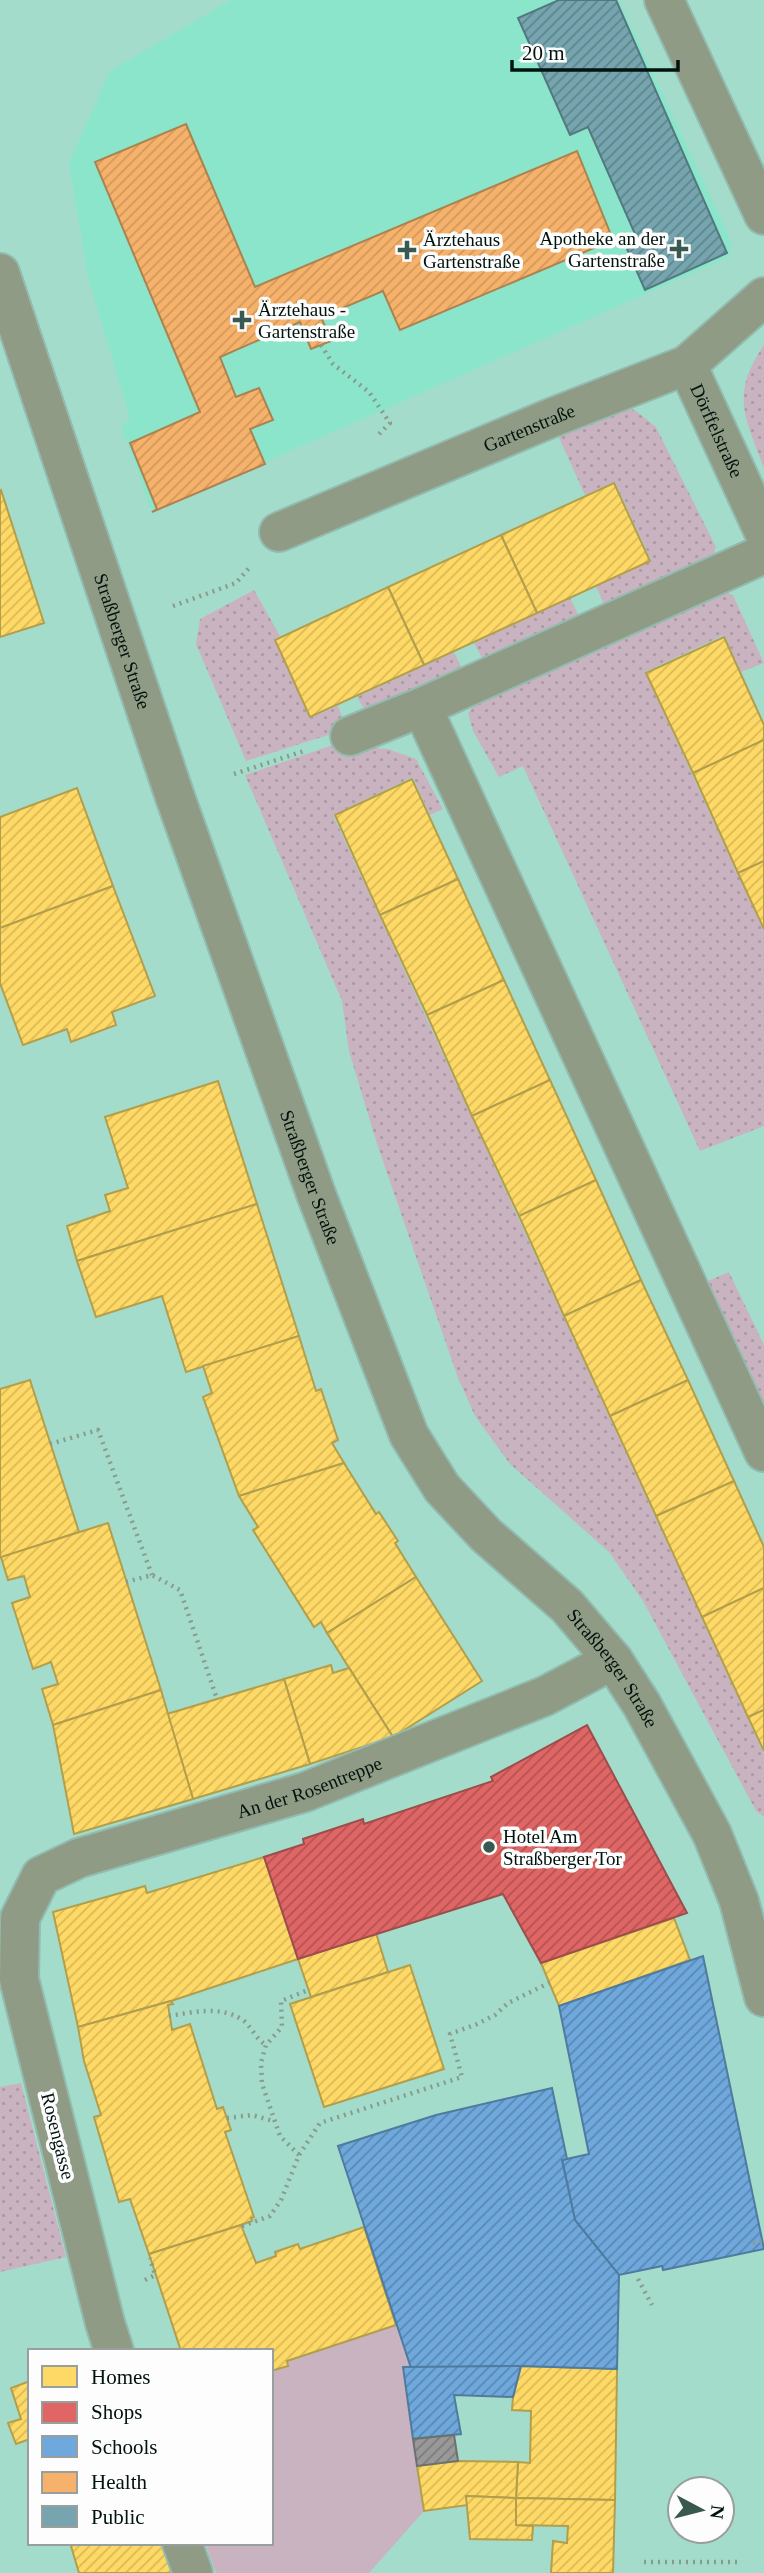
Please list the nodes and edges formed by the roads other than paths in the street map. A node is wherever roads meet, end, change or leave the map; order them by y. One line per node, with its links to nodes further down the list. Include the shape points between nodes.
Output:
1 (664, 0): 2 (street)
2 (764, 215)
3 (0, 273): 12 (street, Straßberger Straße, via 174,794 316,1194 409,1435 442,1488 486,1535 567,1606)
4 (764, 297): 5 (street, Gartenstraße)
5 (687, 365): 6 (street, Gartenstraße); 7 (street, Dörffelstraße)
6 (279, 532)
7 (764, 532)
8 (764, 554): 9 (street)
9 (422, 707): 10 (street); 11 (street)
10 (350, 736)
11 (764, 1452)
12 (614, 1660): 13 (street, Straßberger Straße); 14 (street, An der Rosentreppe, via 545,1696 305,1793 79,1858 41,1876)
13 (751, 1897): 15 (street, Straßberger Straße)
14 (20, 1918): 16 (street, Rosengasse, via 19,1979)
15 (764, 1997)
16 (113, 2349)
17 (183, 2545): 18 (street)
18 (193, 2573)

